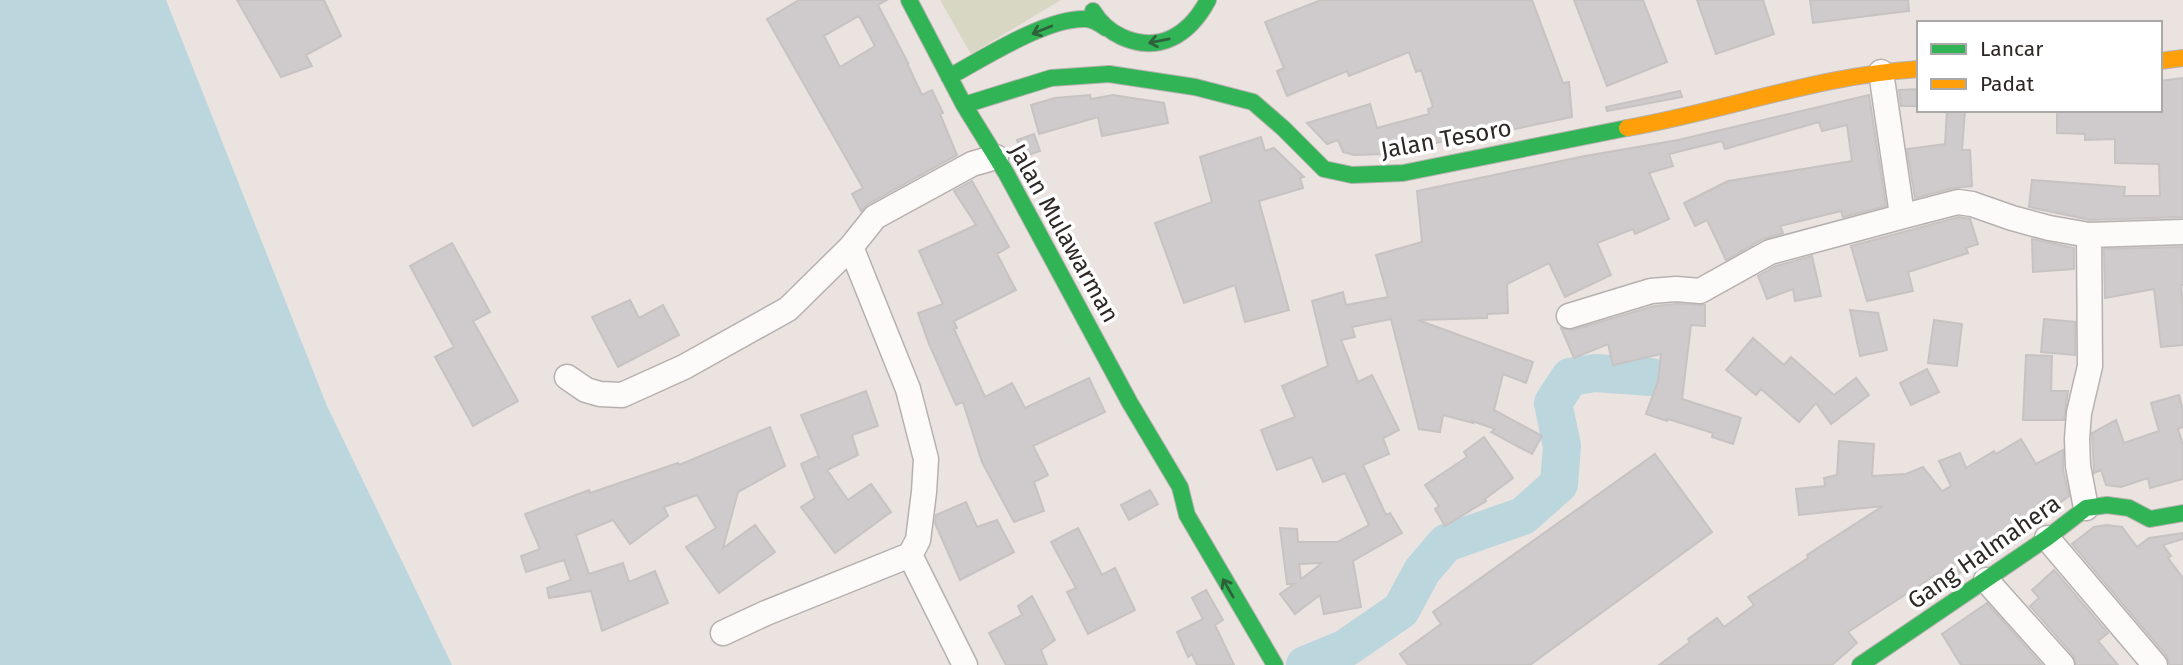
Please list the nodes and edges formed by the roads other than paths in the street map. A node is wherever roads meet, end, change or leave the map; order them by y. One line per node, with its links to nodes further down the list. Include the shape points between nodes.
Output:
1 (909, 0): 9 (main road, Jalan Mulawarman)
2 (1088, 0): 4 (main road)
3 (1208, 0): 4 (main road, one-way to 4, via 1202,15 1168,41 1146,44)
4 (1106, 28): 9 (main road, one-way to 9, via 1088,18 1058,24)
5 (2183, 58): 6 (main road)
6 (2162, 61)
7 (1917, 69): 8 (main road, Jalan Tesoro)
8 (1881, 72): 10 (main road, Jalan Tesoro, via 1674,120 1403,173 1352,175 1324,169 1253,102 1182,85 1109,74 1051,78); 12 (street)
9 (949, 77): 10 (main road, Jalan Mulawarman)
10 (964, 105): 11 (main road, Jalan Mulawarman)
11 (996, 157): 15 (street, via 972,164 875,217); 18 (main road, Jalan Mulawarman)
12 (1904, 216): 14 (street, via 1958,201); 16 (street, via 1770,252 1700,291 1651,291)
13 (2183, 232): 14 (street)
14 (2089, 235): 19 (street, via 2090,366 2078,413 2077,439)
15 (851, 247): 17 (street, via 788,309 684,367 622,395 586,390); 23 (street, via 908,389 926,459 918,540)
16 (1569, 316)
17 (567, 377)
18 (1180, 487): 20 (main road, Jalan Mulawarman); 27 (main road, Jalan Mulawarman, one-way to 18, via 1187,516)
19 (2085, 508): 21 (main road, Gang Halmahera, via 2129,508 2150,519); 22 (main road, Gang Halmahera)
20 (1204, 510)
21 (2183, 513)
22 (2047, 538): 24 (main road, Gang Halmahera); 30 (street)
23 (910, 555): 25 (street); 26 (street)
24 (1986, 580): 28 (main road, Gang Halmahera); 29 (street)
25 (723, 633)
26 (965, 665)
27 (1275, 665)
28 (1860, 665)
29 (2062, 665)
30 (2155, 665)

